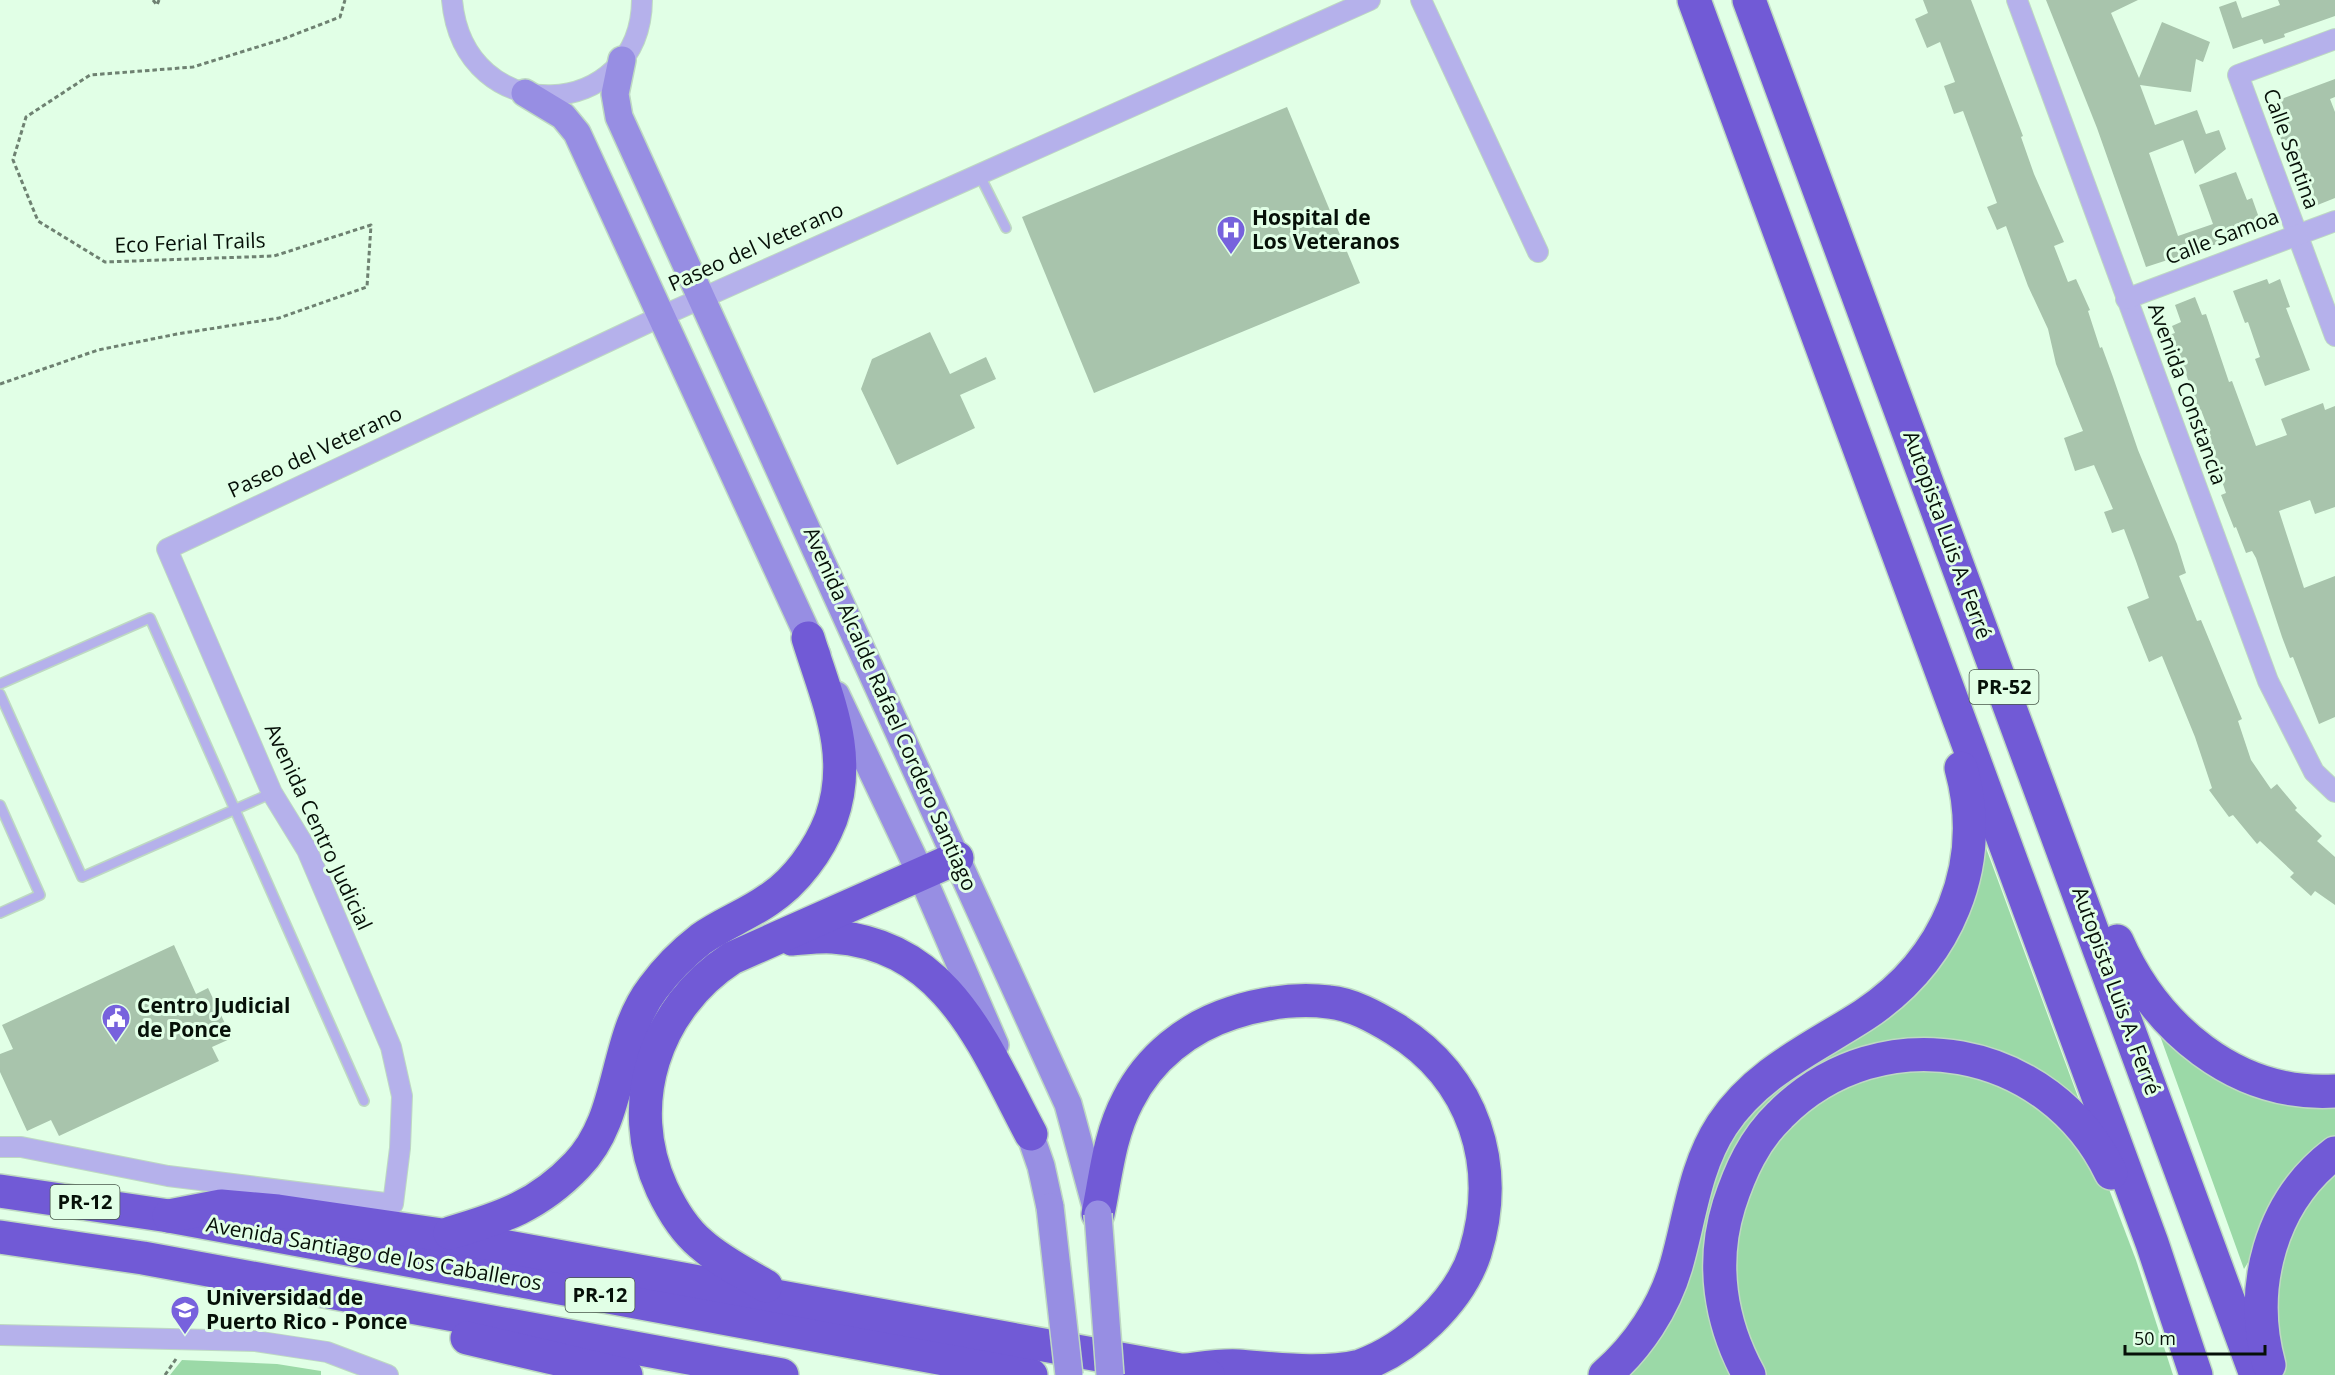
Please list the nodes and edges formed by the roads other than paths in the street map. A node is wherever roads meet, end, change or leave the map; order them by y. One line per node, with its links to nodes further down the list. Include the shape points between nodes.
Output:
1 (452, 0): 10 (street, via 459,35 478,66 492,78)
2 (642, 0): 9 (street, via 638,28)
3 (1370, 0): 11 (street, Paseo del Veterano)
4 (1421, 0): 15 (street)
5 (1694, 0): 20 (highway, PR-52)
6 (1749, 0): 27 (highway, Autopista Luis A. Ferré / PR-52)
7 (2017, 0): 17 (street, Avenida Constancia)
8 (2335, 39): 14 (street, Calle Sentina, via 2238,75)
9 (622, 60): 10 (street, via 579,91 561,95); 16 (street, Avenida Alcalde Rafael Cordero Santiago, via 615,94 619,117)
10 (525, 93): 18 (street, Avenida Alcalde Rafael Cordero Santiago, via 563,116 577,133)
11 (979, 174): 13 (lane); 16 (street, Paseo del Veterano)
12 (2335, 221): 14 (street, Calle Samoa)
13 (1006, 228)
14 (2298, 235): 17 (street, Calle Samoa); 19 (street, Calle Sentina)
15 (1538, 252)
16 (702, 298): 18 (street, Paseo del Veterano); 30 (street, Avenida Alcalde Rafael Cordero Santiago)
17 (2127, 299): 25 (street, Avenida Constancia, via 2268,681 2314,772)
18 (662, 316): 21 (street, Paseo del Veterano); 22 (street, Avenida Alcalde Rafael Cordero Santiago)
19 (2335, 336)
20 (1894, 540): 44 (highway, PR-52); 55 (highway, via 1913,634 1966,790 1969,853 1962,892 1942,935 1900,987 1862,1017 1779,1066 1724,1123 1702,1166 1676,1265 1661,1305 1636,1342)
21 (166, 549): 26 (street, Avenida Centro Judicial)
22 (808, 638): 31 (street, Avenida Alcalde Rafael Cordero Santiago); 42 (highway, via 841,744 837,794 821,842 788,884 770,899 703,938 653,988 642,1003 624,1047 603,1123 579,1162 523,1208)
23 (0, 684): 29 (lane, via 150,618)
24 (0, 694): 29 (lane, via 82,877)
25 (2335, 792)
26 (272, 793): 29 (lane); 37 (street, Avenida Centro Judicial, via 307,850 391,1047 402,1096 393,1204 168,1176 21,1147)
27 (2045, 799): 34 (highway, via 2075,831 2133,975 2178,1032 2219,1062 2265,1082 2285,1088); 58 (highway, Autopista Luis A. Ferré / PR-52)
28 (0, 805): 32 (lane, via 40,895)
29 (235, 809): 35 (lane)
30 (957, 858): 31 (highway); 40 (street, Avenida Alcalde Rafael Cordero Santiago, via 1068,1104)
31 (921, 874): 33 (highway); 36 (street, Avenida Alcalde Rafael Cordero Santiago)
32 (0, 913)
33 (775, 939): 36 (highway, via 855,940 881,946 919,966 962,1009); 45 (highway, via 716,968 671,1018 648,1075 645,1126 658,1181 674,1211 700,1244)
34 (2335, 1091)
35 (364, 1101)
36 (1031, 1134): 53 (street, Avenida Alcalde Rafael Cordero Santiago, bridge, via 1050,1207)
37 (0, 1147)
38 (2335, 1153): 59 (highway, via 2302,1185 2281,1219 2267,1256 2260,1317)
39 (0, 1191): 41 (highway, Avenida Santiago de los Caballeros / PR-12)
40 (1098, 1214): 48 (highway, via 1109,1149 1128,1099 1143,1076 1178,1040 1212,1020 1276,1001 1331,1002 1380,1020 1424,1048 1455,1086 1470,1112 1484,1162 1485,1213 1467,1272 1430,1321 1397,1348 1342,1372 1275,1372 1237,1366); 54 (street, Avenida Alcalde Rafael Cordero Santiago, bridge)
41 (169, 1216): 42 (highway, via 221,1206); 52 (highway, Avenida Santiago de los Caballeros / PR-12)
42 (442, 1235): 45 (highway)
43 (0, 1237): 46 (highway, PR-12, via 143,1258)
44 (2168, 1289): 56 (highway, via 2098,1150 2057,1103 2017,1076 1973,1059 1929,1054 1887,1058 1840,1073 1801,1097 1765,1131 1738,1178 1723,1228 1719,1277 1723,1310); 57 (highway, PR-52)
45 (786, 1297): 48 (highway)
46 (404, 1305): 50 (highway, via 466,1338); 51 (highway, PR-12)
47 (0, 1335): 49 (street, via 255,1341 327,1353)
48 (1195, 1373)
49 (388, 1375)
50 (626, 1375)
51 (782, 1375)
52 (1031, 1375)
53 (1069, 1375)
54 (1110, 1375)
55 (1605, 1375)
56 (1749, 1375)
57 (2196, 1375)
58 (2256, 1375)
59 (2272, 1375)

